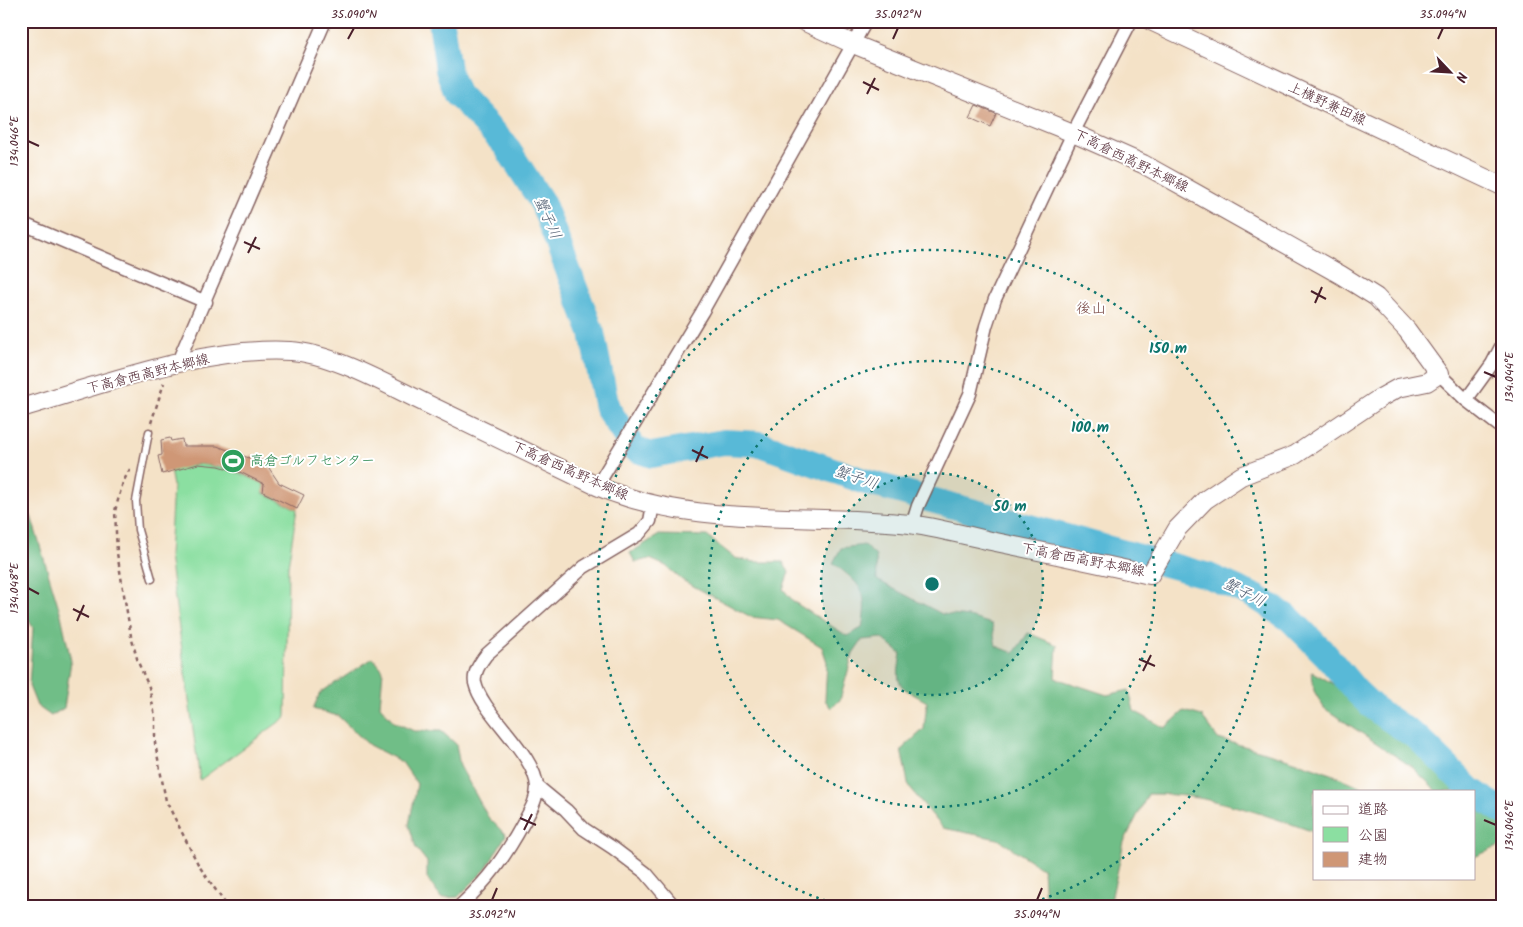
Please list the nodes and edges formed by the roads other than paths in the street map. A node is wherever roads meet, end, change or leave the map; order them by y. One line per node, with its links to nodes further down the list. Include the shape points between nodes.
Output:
1 (325, 21): 10 (street)
2 (803, 21): 6 (main road, 下高倉西高野本郷線)
3 (866, 21): 6 (street)
4 (1131, 21): 7 (street)
5 (1151, 21): 8 (main road, 上横野兼田線)
6 (853, 44): 7 (main road, 下高倉西高野本郷線); 18 (street, via 702,312)
7 (1073, 133): 13 (main road, 下高倉西高野本郷線, via 1166,177 1376,297 1407,330); 20 (street, via 994,299 970,394)
8 (1502, 186)
9 (21, 223): 10 (street)
10 (206, 302): 12 (street)
11 (1502, 345): 14 (street)
12 (177, 364): 15 (main road, 下高倉西高野本郷線); 18 (main road, 下高倉西高野本郷線, via 256,350 292,351 326,359 367,374)
13 (1439, 374): 14 (street); 20 (main road, 下高倉西高野本郷線, via 1427,382 1398,388 1295,455 1241,476 1205,500 1177,529 1150,575)
14 (1466, 400): 16 (street)
15 (21, 408)
16 (1502, 428)
17 (149, 432): 21 (lane, via 136,501 138,530)
18 (597, 486): 19 (main road, 下高倉西高野本郷線)
19 (653, 505): 20 (main road, 下高倉西高野本郷線, via 748,516); 22 (street, via 650,521 639,534 584,567 478,666 475,682 481,695 525,759)
20 (912, 524)
21 (152, 579)
22 (537, 786): 23 (street, via 536,797 499,866); 24 (street, via 584,829 646,873)
23 (460, 906)
24 (674, 906)

